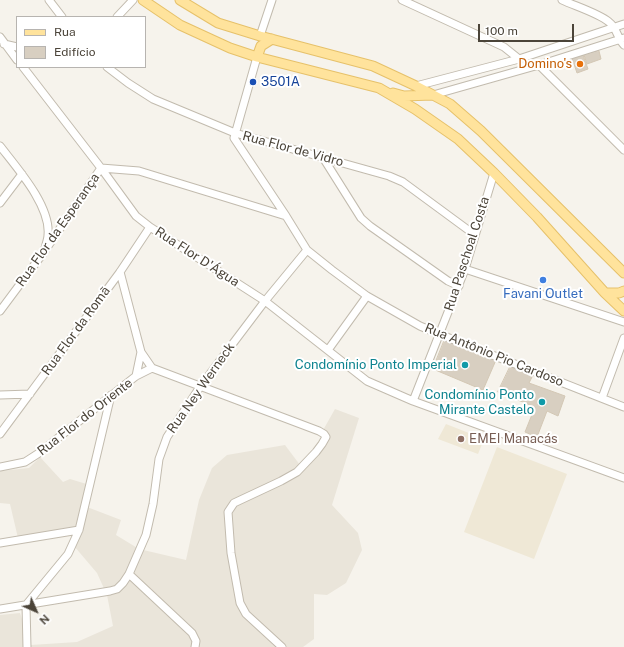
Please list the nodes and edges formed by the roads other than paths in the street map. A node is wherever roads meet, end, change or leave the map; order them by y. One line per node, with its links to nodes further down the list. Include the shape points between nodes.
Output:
1 (49, 0): 8 (street)
2 (133, 0): 9 (street)
3 (143, 0): 18 (main road, via 180,25)
4 (180, 0): 12 (main road, via 218,23)
5 (272, 0): 12 (street)
6 (402, 0): 20 (street, via 504,47)
7 (562, 0): 11 (street, via 600,17)
8 (61, 16)
9 (118, 16)
10 (624, 24): 11 (street)
11 (615, 28): 15 (street); 20 (street)
12 (260, 36): 14 (main road)
13 (0, 37): 16 (street)
14 (272, 39): 18 (main road, via 261,46); 24 (main road, via 372,66)
15 (622, 41): 21 (street)
16 (2, 44): 17 (street); 19 (street)
17 (16, 47)
18 (256, 57): 25 (main road); 27 (street)
19 (16, 59)
20 (519, 59): 24 (street)
21 (539, 65): 26 (street); 29 (street)
22 (24, 68): 31 (street, Rua Flor D'Água)
23 (108, 68): 27 (street, Rua Flor de Vidro, via 154,99)
24 (416, 86): 26 (main road)
25 (379, 88): 26 (main road, via 404,96); 32 (main road, via 440,125)
26 (433, 95): 42 (main road, via 450,104 481,131)
27 (235, 133): 30 (street, Rua Flor de Vidro); 35 (street, Rua Antônio Pio Cardoso, via 234,138)
28 (0, 146): 33 (street)
29 (624, 150)
30 (322, 156): 37 (street, Rua Flor de Vidro, via 403,182); 43 (street, via 361,218 448,281)
31 (101, 168): 35 (street, via 139,171); 36 (street, Rua Flor D'Água, via 136,216); 39 (street, Rua Flor da Esperança)
32 (494, 173): 37 (street, Rua Paschoal Costa); 45 (main road)
33 (22, 174): 34 (street); 39 (street, via 43,210 48,235)
34 (0, 203)
35 (286, 216): 38 (street, Rua Antônio Pio Cardoso)
36 (150, 227): 41 (street, Rua Flor da Romã); 47 (street, Rua Flor D'Água)
37 (475, 235): 40 (street, Rua Paschoal Costa)
38 (307, 250): 46 (street, Rua Antônio Pio Cardoso); 47 (street, Rua Ney Werneck)
39 (44, 252): 48 (street, Rua Flor da Esperança)
40 (465, 269): 43 (street, Rua Paschoal Costa); 50 (street)
41 (120, 272): 54 (street, Rua Flor do Oriente); 59 (street, Rua Flor da Romã)
42 (624, 273)
43 (459, 286): 51 (street, Rua Paschoal Costa)
44 (624, 291): 45 (main road)
45 (605, 293): 49 (main road)
46 (367, 296): 51 (street, Rua Antônio Pio Cardoso); 53 (street)
47 (265, 301): 53 (street, Rua Flor D'Água); 57 (street, Rua Ney Werneck)
48 (0, 311)
49 (624, 311)
50 (624, 322)
51 (439, 334): 61 (street, Rua Antônio Pio Cardoso); 62 (street, Rua Paschoal Costa)
52 (624, 338): 61 (street)
53 (328, 350): 62 (street, Rua Flor D'Água, via 367,381)
54 (141, 352): 55 (street); 56 (street, Rua Flor do Oriente)
55 (152, 368): 56 (street); 57 (street)
56 (136, 376): 60 (street, Rua Flor do Oriente)
57 (200, 387): 69 (street, Rua Ney Werneck, via 167,437 159,460 146,535); 74 (street, via 319,431 326,436 316,452 297,472 234,503 228,512 231,553 240,603 246,614)
58 (0, 394): 59 (street)
59 (30, 394): 64 (street, Rua Flor da Romã)
60 (110, 395): 65 (street, Rua Flor do Oriente, via 39,453 25,462); 67 (street)
61 (602, 398): 63 (street, Rua Antônio Pio Cardoso)
62 (413, 401): 66 (street, Rua Flor D'Água)
63 (624, 407)
64 (0, 434)
65 (0, 467)
66 (624, 478)
67 (79, 530): 68 (street); 70 (street, via 68,554)
68 (0, 544)
69 (129, 574): 70 (street, Rua Ney Werneck, via 117,589); 73 (street, via 192,634)
70 (26, 605): 71 (street); 72 (street)
71 (0, 609)
72 (28, 647)
73 (196, 647)
74 (282, 647)

